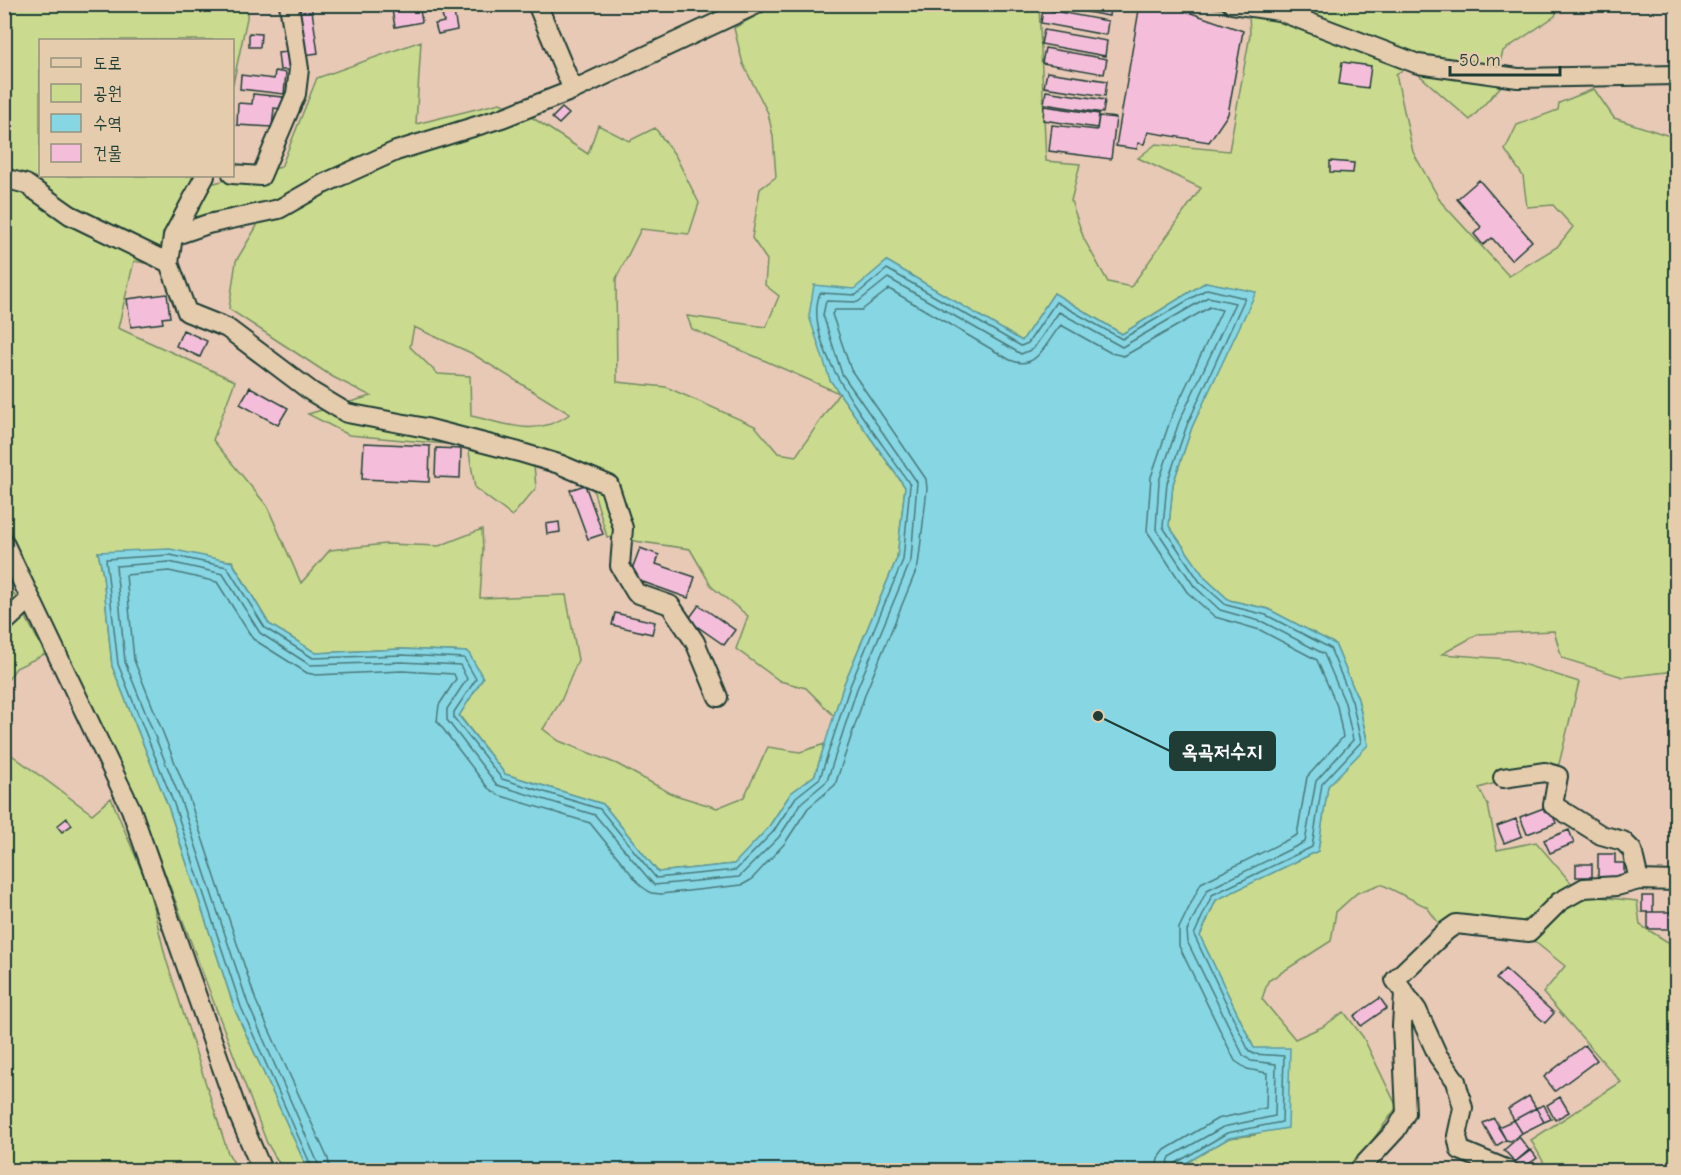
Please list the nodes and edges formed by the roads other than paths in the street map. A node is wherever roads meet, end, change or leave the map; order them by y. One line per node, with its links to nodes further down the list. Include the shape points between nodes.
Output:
1 (289, 4): 7 (street, via 299,69 296,94 261,176)
2 (537, 4): 6 (street)
3 (757, 4): 6 (street)
4 (1232, 4): 5 (street, via 1280,11 1418,64 1518,78)
5 (1677, 75)
6 (573, 90): 10 (street, via 502,118 396,151 279,209)
7 (234, 174)
8 (204, 177): 10 (street)
9 (4, 178): 11 (street, via 27,184 70,215)
10 (173, 236): 11 (street)
11 (169, 263): 15 (street, via 187,312 227,328 312,392 347,413 519,452 609,485 623,528 621,566 636,593 670,605 695,642)
12 (4, 543): 13 (street)
13 (30, 599): 14 (street); 20 (street, via 131,809)
14 (4, 623)
15 (718, 697)
16 (1503, 778): 17 (street, via 1545,772 1558,776 1553,805 1601,835 1623,841 1632,850)
17 (1639, 880): 18 (street); 19 (street, via 1584,888 1559,902 1529,932 1456,924 1395,980)
18 (1677, 881)
19 (1404, 993): 21 (street, via 1406,1113 1396,1130); 22 (street, via 1456,1081 1463,1108 1457,1136 1460,1150)
20 (261, 1170)
21 (1359, 1170)
22 (1508, 1170)

